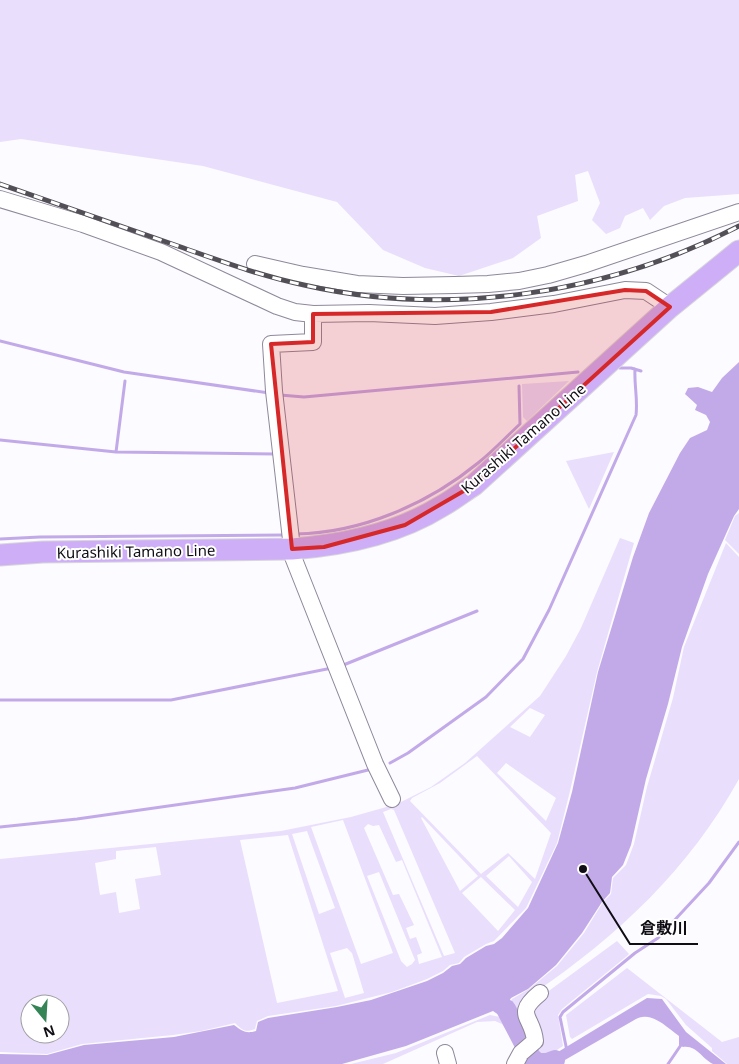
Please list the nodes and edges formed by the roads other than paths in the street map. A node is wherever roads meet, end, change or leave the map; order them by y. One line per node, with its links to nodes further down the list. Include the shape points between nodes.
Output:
1 (0, 199): 6 (street, via 161,252 277,306)
2 (739, 212): 4 (street, via 586,264 519,281 357,284 303,276)
3 (739, 251): 5 (main road, Kurashiki Tamano Line)
4 (255, 264)
5 (670, 307): 6 (street, via 646,291 624,290 491,312 435,316); 7 (main road, Kurashiki Tamano Line, via 509,455 474,485 441,507 405,525 360,540 324,547)
6 (313, 314): 7 (street, via 313,342 271,344)
7 (292, 540): 8 (main road, Kurashiki Tamano Line); 9 (street, via 293,557 376,768)
8 (0, 555)
9 (392, 799)
10 (540, 993): 11 (street, via 530,1001 526,1010 535,1041 518,1056)
11 (515, 1064)

